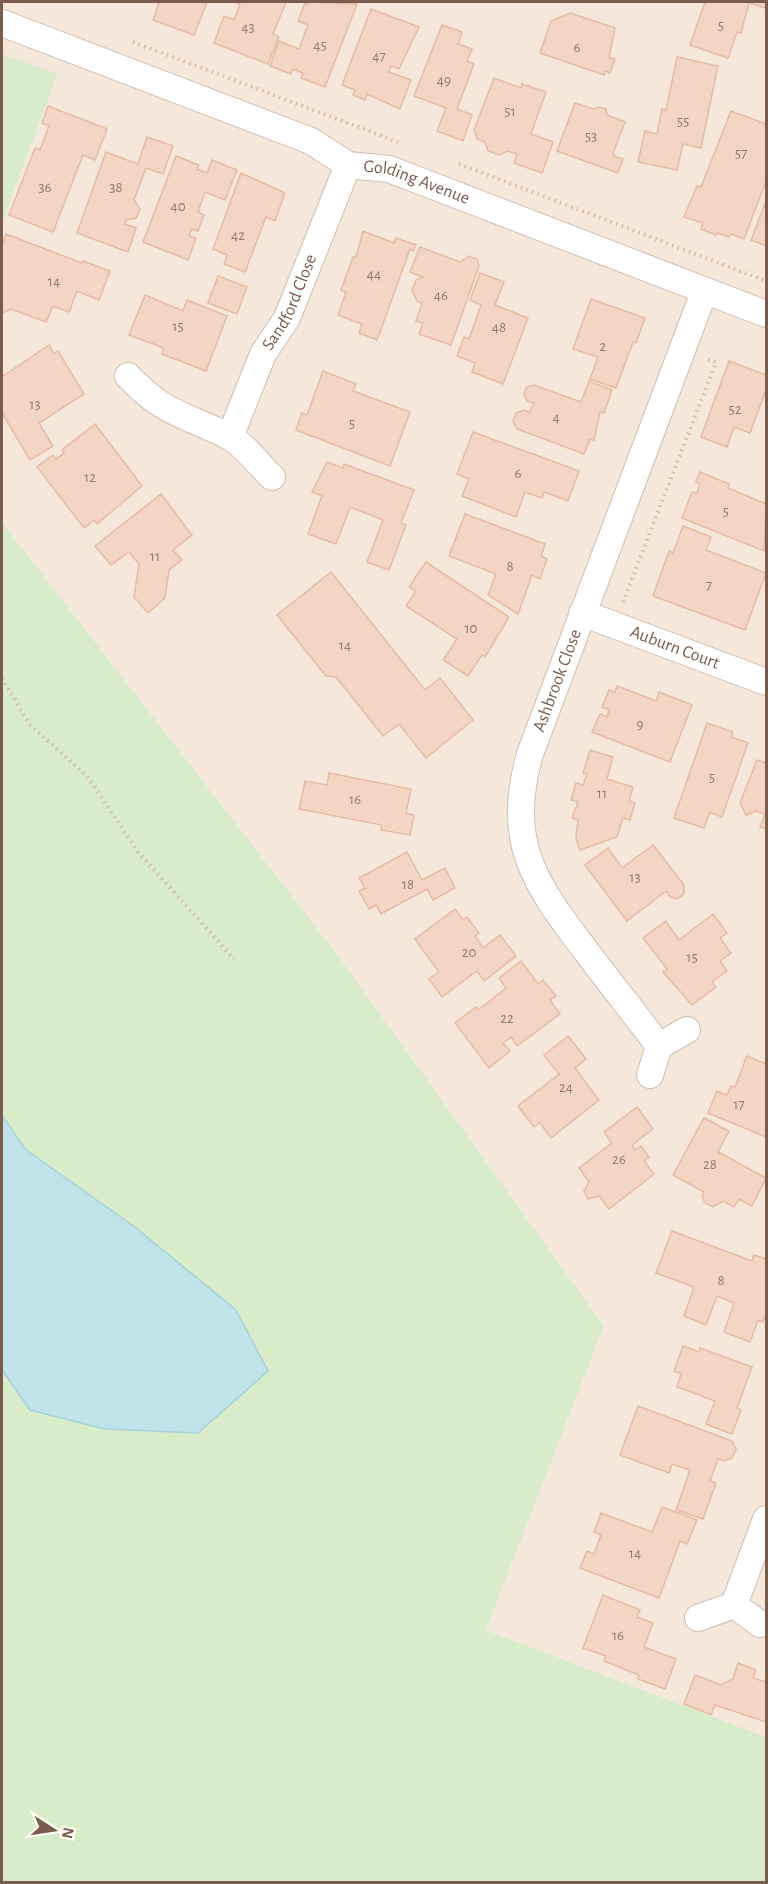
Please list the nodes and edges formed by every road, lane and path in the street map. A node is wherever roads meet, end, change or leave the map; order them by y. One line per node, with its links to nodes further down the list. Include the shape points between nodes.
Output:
1 (2, 23): 2 (street, Golding Avenue, via 310,141)
2 (348, 165): 3 (street, Golding Avenue, via 389,169); 7 (street, Sandford Close, via 287,318 260,361)
3 (704, 292): 4 (street, Golding Avenue); 5 (street, Ashbrook Close)
4 (766, 314)
5 (682, 351): 9 (path, via 716,362); 10 (street, Ashbrook Close)
6 (128, 376): 7 (street, via 169,411)
7 (230, 437): 8 (street)
8 (272, 477)
9 (619, 612)
10 (582, 613): 12 (street, Auburn Court); 15 (street, Ashbrook Close, via 524,773 521,833 532,870 549,903)
11 (2, 678): 13 (path, via 30,725 87,776 138,852)
12 (766, 682)
13 (234, 959)
14 (687, 1030): 15 (street)
15 (659, 1046): 16 (street)
16 (650, 1075)
17 (766, 1519): 18 (street)
18 (734, 1605): 19 (street); 20 (street)
19 (698, 1618)
20 (760, 1624)

